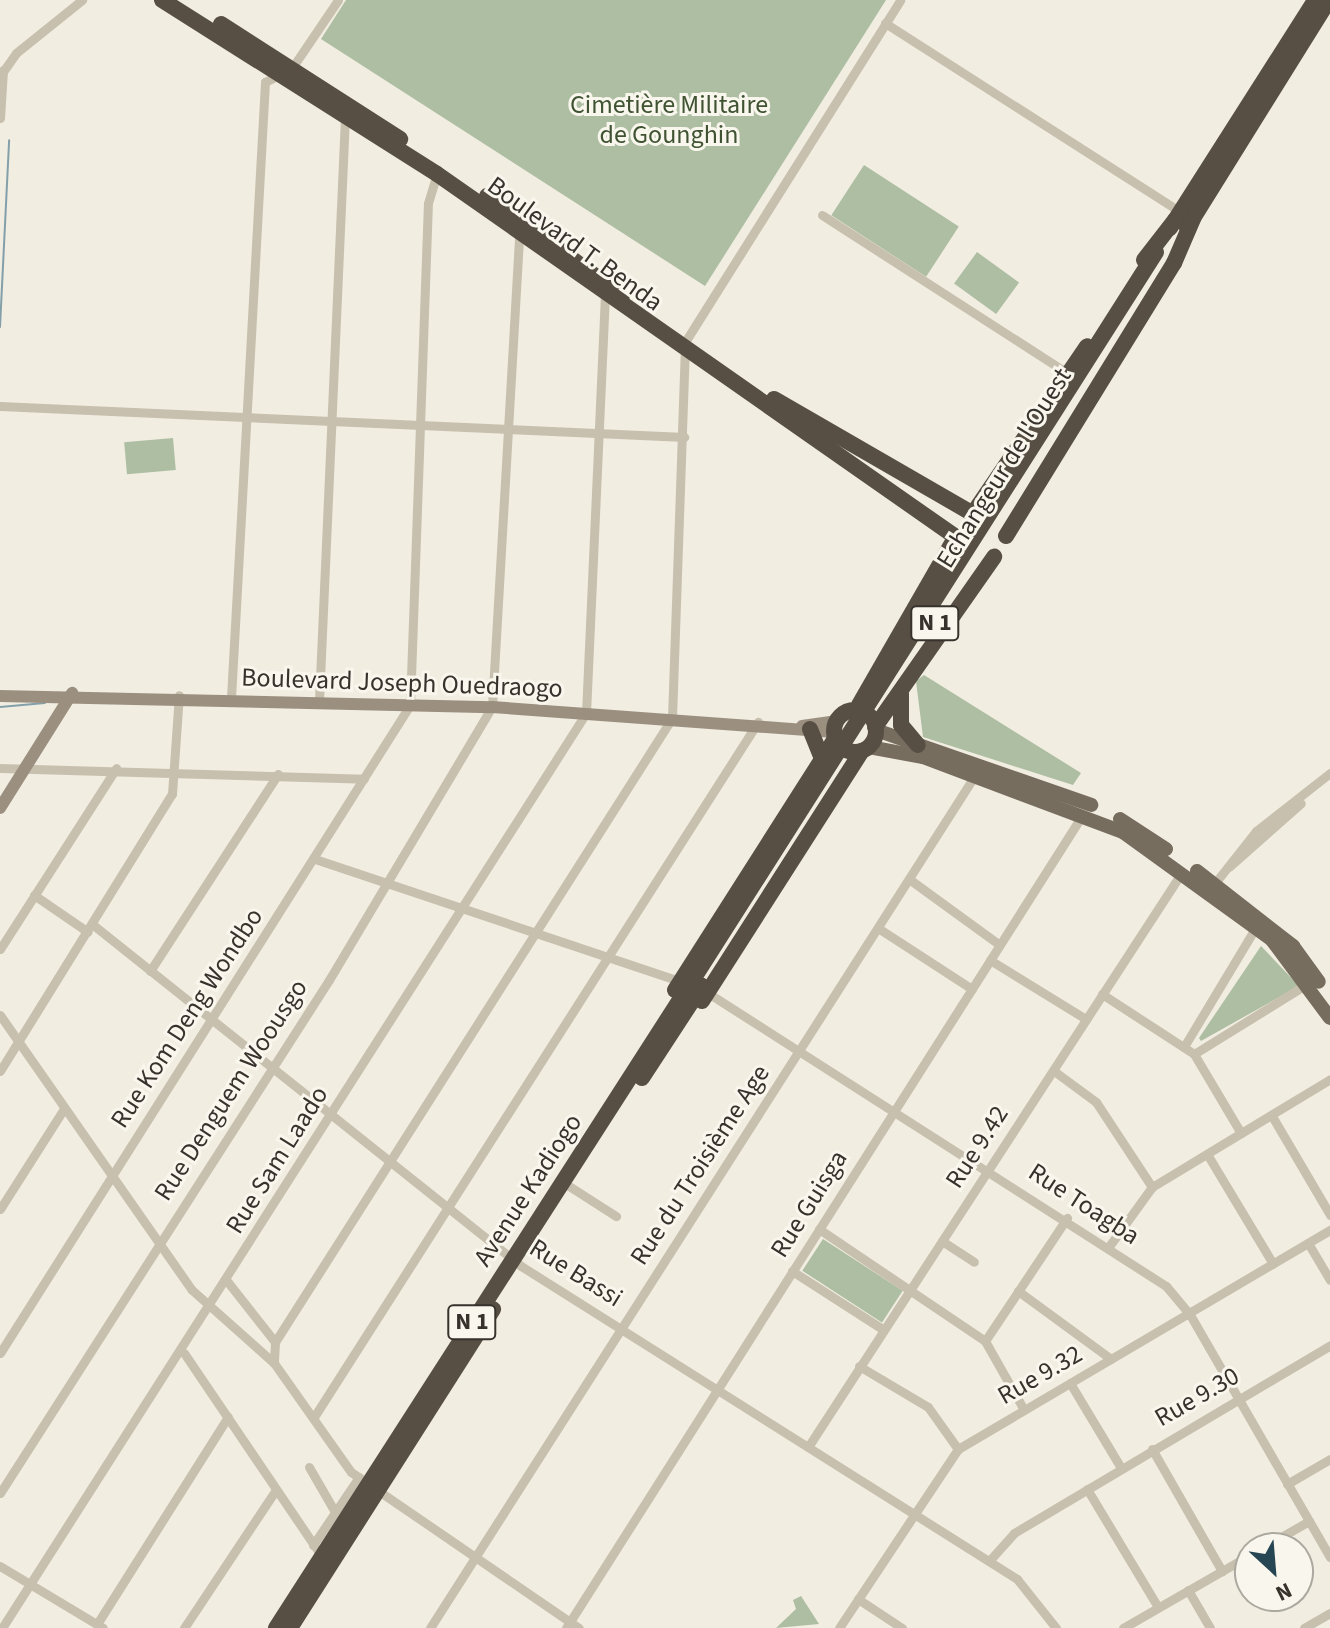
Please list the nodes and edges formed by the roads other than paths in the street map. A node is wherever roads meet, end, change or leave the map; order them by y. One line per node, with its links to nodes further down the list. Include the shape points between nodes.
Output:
1 (82, 0): 10 (street)
2 (162, 0): 9 (highway, Boulevard T. Benda)
3 (183, 0): 9 (highway, Boulevard T. Benda)
4 (338, 0): 9 (street)
5 (900, 0): 8 (street)
6 (1315, 0): 15 (highway, N 1)
7 (1329, 0): 15 (highway, N 1)
8 (885, 23): 15 (street); 19 (street)
9 (285, 71): 12 (highway, Boulevard T. Benda); 19 (highway, Boulevard T. Benda, via 525,222); 22 (street, via 265,82 257,134)
10 (2, 73): 11 (street)
11 (0, 118)
12 (345, 118): 13 (highway, Boulevard T. Benda); 23 (street)
13 (437, 174): 16 (highway, Boulevard T. Benda); 24 (street, via 428,203)
14 (822, 215): 20 (street)
15 (1183, 217): 17 (highway, N 1); 20 (highway, N 1); 29 (highway, N 1, via 1174,263)
16 (519, 232): 18 (highway, Boulevard T. Benda); 25 (street)
17 (1160, 255): 46 (highway, N 1, bridge); 76 (highway, Echangeur de l'Ouest / N 1)
18 (605, 296): 19 (highway, Boulevard T. Benda); 26 (street)
19 (685, 348): 27 (street); 28 (highway, Boulevard T. Benda); 30 (highway, Boulevard T. Benda)
20 (1069, 374): 28 (highway, N 1)
21 (0, 406): 22 (street)
22 (244, 420): 23 (street); 36 (street)
23 (333, 423): 24 (street); 37 (street)
24 (419, 426): 25 (street); 38 (street)
25 (509, 428): 26 (street); 39 (street)
26 (593, 432): 27 (street); 41 (street)
27 (684, 437): 42 (street)
28 (972, 510): 29 (highway, via 998,515); 30 (highway, N 1)
29 (1006, 536): 31 (highway, N 1)
30 (954, 538): 31 (highway, via 970,559); 40 (highway, N 1)
31 (994, 557): 32 (highway, N 1)
32 (904, 684): 45 (highway, N 1); 47 (highway, via 899,717)
33 (72, 693): 34 (street, Boulevard Joseph Ouedraogo); 35 (street, Boulevard Joseph Ouedraogo); 49 (street)
34 (179, 695): 36 (street, Boulevard Joseph Ouedraogo); 52 (street)
35 (0, 696)
36 (231, 698): 37 (street, Boulevard Joseph Ouedraogo)
37 (319, 701): 38 (street, Boulevard Joseph Ouedraogo)
38 (410, 705): 39 (street, Boulevard Joseph Ouedraogo); 56 (street, Rue Kom Deng Wondbo)
39 (492, 707): 41 (street, Boulevard Joseph Ouedraogo); 63 (street, Rue Denguem Woousgo)
40 (855, 710): 45 (highway); 46 (highway, N 1)
41 (586, 713): 42 (street, Boulevard Joseph Ouedraogo); 65 (street, Rue Sam Laado)
42 (672, 718): 43 (street, Boulevard Joseph Ouedraogo); 69 (street)
43 (758, 722): 44 (street, Boulevard Joseph Ouedraogo); 72 (street)
44 (806, 727): 46 (street, Boulevard Joseph Ouedraogo); 48 (highway)
45 (876, 729): 46 (highway, N 1); 47 (main road)
46 (848, 738): 48 (highway, N 1); 53 (main road); 76 (highway, N 1, bridge)
47 (918, 745): 53 (main road)
48 (822, 759): 76 (highway, N 1)
49 (28, 763): 50 (street); 51 (street); 57 (street)
50 (0, 768)
51 (116, 768): 52 (street); 64 (street)
52 (177, 771): 55 (street); 67 (street, via 167,804)
53 (978, 771): 58 (main road); 62 (street, Rue du Troisième Age)
54 (1330, 773): 61 (street, via 1264,843)
55 (278, 774): 56 (street); 74 (street)
56 (364, 779): 59 (street, Rue Kom Deng Wondbo)
57 (0, 808)
58 (1086, 808): 60 (main road); 61 (main road); 70 (street, Rue Guisga)
59 (315, 859): 63 (street, Rue Toagba); 84 (street, Rue Kom Deng Wondbo)
60 (1182, 872): 66 (main road); 78 (street, Rue 9.42)
61 (1219, 878): 79 (main road, via 1293,946)
62 (909, 879): 68 (street, Rue du Troisième Age); 70 (street)
63 (386, 888): 65 (street, Rue Toagba); 89 (street, Rue Denguem Woousgo)
64 (34, 895): 67 (street, Rue Bassi); 71 (street)
65 (465, 908): 69 (street, Rue Toagba); 95 (street, Rue Sam Laado)
66 (1256, 927): 75 (main road); 86 (street)
67 (90, 928): 74 (street, Rue Bassi); 85 (street)
68 (878, 928): 77 (street); 87 (street, Rue du Troisième Age)
69 (540, 932): 72 (street, Rue Toagba); 99 (street)
70 (1000, 945): 73 (street, Rue Guisga)
71 (0, 949)
72 (609, 956): 76 (street, Rue Toagba); 104 (street)
73 (990, 960): 77 (street, Rue Guisga); 83 (street)
74 (150, 971): 84 (street, Rue Bassi)
75 (1309, 983): 82 (main road); 88 (street)
76 (696, 985): 81 (highway, Avenue Kadiogo / N 1); 87 (street, Rue Toagba)
77 (972, 989): 94 (street, Rue Guisga)
78 (1102, 994): 83 (street, Rue 9.42); 86 (street)
79 (1330, 999)
80 (0, 1015): 85 (street)
81 (674, 1018): 102 (highway, Avenue Kadiogo / N 1); 116 (highway, Avenue Kadiogo / N 1)
82 (1330, 1018)
83 (1086, 1019): 91 (street, Rue 9.42)
84 (212, 1021): 89 (street, Rue Bassi); 101 (street, Rue Kom Deng Wondbo)
85 (19, 1043): 90 (street); 93 (street)
86 (1185, 1045): 88 (street)
87 (800, 1050): 94 (street, Rue Toagba); 125 (street, Rue du Troisième Age)
88 (1194, 1054): 97 (street)
89 (273, 1068): 95 (street, Rue Bassi); 112 (street, Rue Denguem Woousgo)
90 (0, 1071)
91 (1054, 1071): 100 (street, Rue 9.42); 103 (street, via 1096,1102)
92 (1330, 1079): 96 (street)
93 (63, 1110): 101 (street); 105 (street)
94 (895, 1110): 100 (street, Rue Toagba); 109 (street, Rue Guisga)
95 (333, 1113): 99 (street, Rue Bassi); 120 (street, Rue Sam Laado)
96 (1272, 1116): 97 (street); 106 (street)
97 (1241, 1133): 98 (street)
98 (1207, 1154): 103 (street); 117 (street)
99 (393, 1161): 104 (street, Rue Bassi); 128 (street)
100 (988, 1169): 108 (street, Rue Toagba); 111 (street, Rue 9.42)
101 (110, 1179): 112 (street); 130 (street, Rue Kom Deng Wondbo)
102 (569, 1186): 107 (street); 116 (highway, Avenue Kadiogo / N 1)
103 (1152, 1187): 114 (street)
104 (449, 1207): 116 (street, Rue Bassi); 140 (street)
105 (0, 1209)
106 (1330, 1215)
107 (616, 1216)
108 (1067, 1218): 114 (street, Rue Toagba); 122 (street)
109 (819, 1229): 118 (street, Rue Guisga); 121 (street)
110 (1330, 1230): 113 (street, Rue 9.32)
111 (942, 1241): 115 (street); 121 (street, Rue 9.42)
112 (158, 1242): 123 (street); 151 (street, Rue Denguem Woousgo)
113 (1308, 1243): 117 (street, Rue 9.32); 119 (street)
114 (1110, 1245): 124 (street, Rue Toagba)
115 (974, 1262)
116 (517, 1263): 125 (street, Rue Bassi); 147 (highway, Avenue Kadiogo / N 1)
117 (1273, 1264): 124 (street, Rue 9.32)
118 (792, 1271): 126 (street); 136 (street, Rue Guisga)
119 (1330, 1280)
120 (227, 1281): 123 (street, Rue Sam Laado); 128 (street)
121 (910, 1289): 126 (street, Rue 9.42); 127 (street)
122 (1018, 1291): 127 (street); 132 (street)
123 (208, 1307): 131 (street, Rue Sam Laado); 133 (street)
124 (1189, 1313): 132 (street, Rue 9.32); 137 (street, Rue Toagba)
125 (623, 1327): 136 (street, Rue Bassi); 158 (street, Rue du Troisième Age)
126 (884, 1330): 134 (street, Rue 9.42)
127 (985, 1341): 138 (street)
128 (275, 1342): 133 (street)
129 (1330, 1345): 137 (street, Rue 9.30)
130 (0, 1353)
131 (184, 1353): 139 (street); 163 (street, Rue Sam Laado)
132 (1111, 1359): 135 (street, Rue 9.32)
133 (274, 1363): 140 (street)
134 (859, 1366): 141 (street, Rue 9.42); 142 (street, via 928,1407)
135 (1070, 1383): 138 (street, Rue 9.32); 146 (street)
136 (717, 1390): 141 (street, Rue Bassi); 168 (street, Rue Guisga)
137 (1238, 1398): 143 (street, Rue 9.30); 148 (street, Rue Toagba)
138 (1024, 1410): 142 (street, Rue 9.32)
139 (228, 1417): 150 (street); 169 (street)
140 (314, 1417): 147 (street)
141 (808, 1447): 153 (street, Rue Bassi)
142 (958, 1449): 153 (street, Rue 9.32)
143 (1152, 1449): 146 (street, Rue 9.30); 162 (street)
144 (1330, 1459): 148 (street)
145 (309, 1467): 152 (street)
146 (1121, 1468): 149 (street, Rue 9.30)
147 (369, 1484): 152 (street); 156 (highway, Avenue Kadiogo / N 1); 158 (street)
148 (1287, 1484): 154 (street, Rue Toagba)
149 (1087, 1489): 159 (street, via 1014,1533); 166 (street)
150 (275, 1491): 156 (street); 172 (street)
151 (0, 1493)
152 (335, 1512): 156 (street)
153 (915, 1515): 159 (street, Rue Bassi); 165 (street, Rue 9.32)
154 (1309, 1521): 155 (street); 157 (street, Rue Toagba)
155 (1290, 1532)
156 (321, 1556): 173 (highway, Avenue Kadiogo / N 1); 174 (highway, Avenue Kadiogo / N 1)
157 (1330, 1557)
158 (473, 1561): 168 (street); 175 (street, Rue du Troisième Age)
159 (989, 1561): 170 (street, Rue Bassi, via 1029,1589)
160 (1234, 1564): 162 (street)
161 (0, 1566): 163 (street)
162 (1222, 1571): 164 (street)
163 (31, 1585): 169 (street); 171 (street, Rue Sam Laado)
164 (1188, 1590): 166 (street); 180 (street)
165 (858, 1599): 177 (street, Rue 9.32); 178 (street)
166 (1158, 1607): 179 (street)
167 (1330, 1613): 181 (street)
168 (568, 1625): 176 (street)
169 (100, 1626)
170 (1052, 1627)
171 (2, 1628)
172 (184, 1628)
173 (276, 1628)
174 (290, 1628)
175 (430, 1628)
176 (579, 1628)
177 (839, 1628)
178 (902, 1628)
179 (1123, 1628)
180 (1210, 1628)
181 (1304, 1628)

